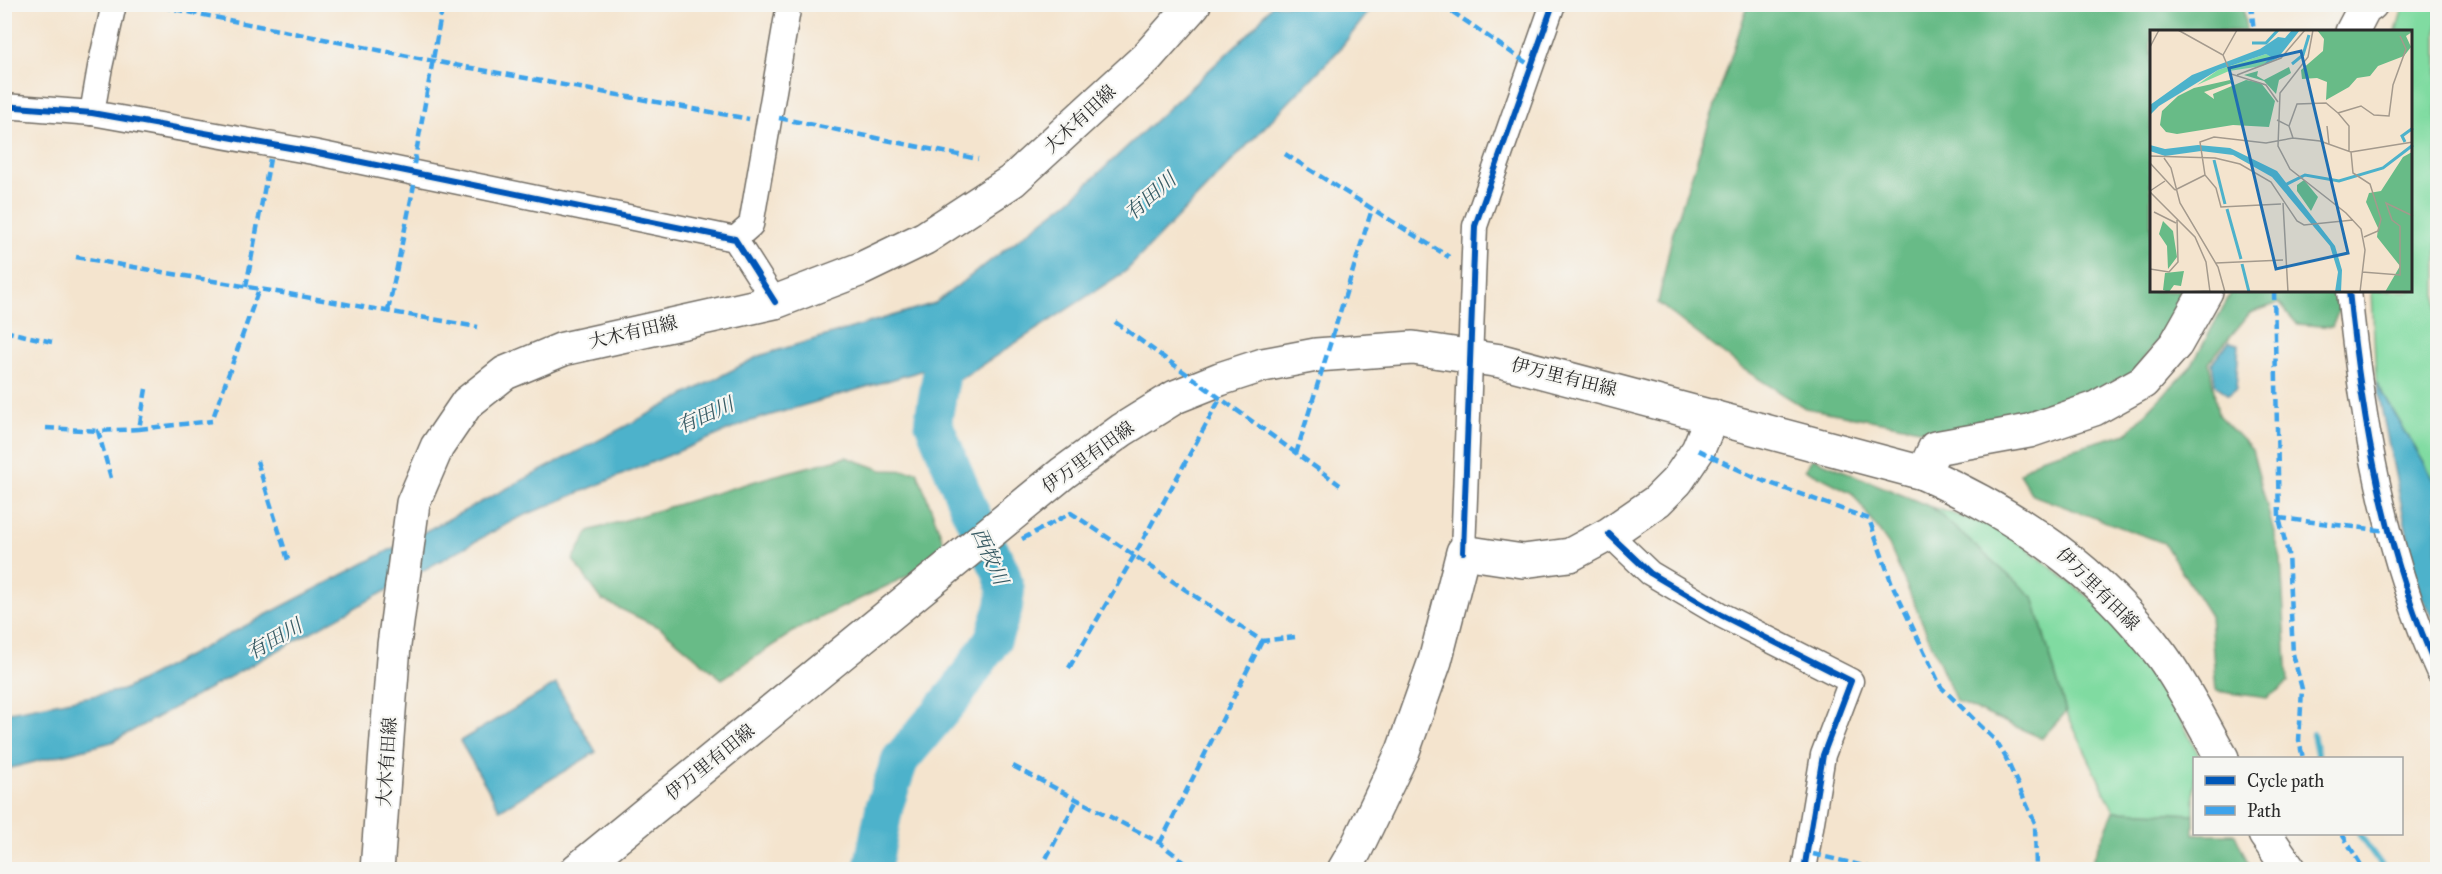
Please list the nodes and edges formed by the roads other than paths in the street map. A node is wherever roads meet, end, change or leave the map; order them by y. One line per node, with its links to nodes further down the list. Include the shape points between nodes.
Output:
1 (114, 4): 8 (street)
2 (789, 4): 9 (street, via 751,225)
3 (1194, 4): 12 (main road, 大木有田線, via 1147,57 1012,181 925,238 861,269)
4 (1553, 4): 13 (street, via 1475,226)
5 (2371, 4): 6 (main road)
6 (2353, 30)
7 (4, 106): 8 (street)
8 (92, 113): 9 (street, via 313,152)
9 (735, 239): 12 (street)
10 (2205, 292): 15 (main road, via 2176,344 2143,382 2094,409 2029,430 1935,448)
11 (2349, 292): 18 (street, via 2358,384 2388,531 2416,623)
12 (775, 302): 21 (main road, 大木有田線, via 563,349 505,373 467,403 437,447 413,503 394,645)
13 (1469, 355): 14 (main road, 伊万里有田線); 17 (street); 22 (main road, 伊万里有田線, via 1413,348 1316,355 1263,364 1175,397 1122,430 1008,517)
14 (1712, 416): 15 (main road, 伊万里有田線); 16 (main road, via 1698,450 1677,481 1657,501)
15 (1923, 473): 19 (main road, 伊万里有田線, via 2017,521 2091,578 2163,657)
16 (1609, 534): 17 (main road, via 1570,555 1522,561); 24 (street, via 1650,573 1721,615 1851,681 1823,755)
17 (1462, 552): 23 (main road, via 1435,661 1402,751)
18 (2438, 671)
19 (2221, 757)
20 (2266, 835): 25 (main road)
21 (377, 870)
22 (577, 870)
23 (1344, 870)
24 (1804, 870)
25 (2290, 870)

